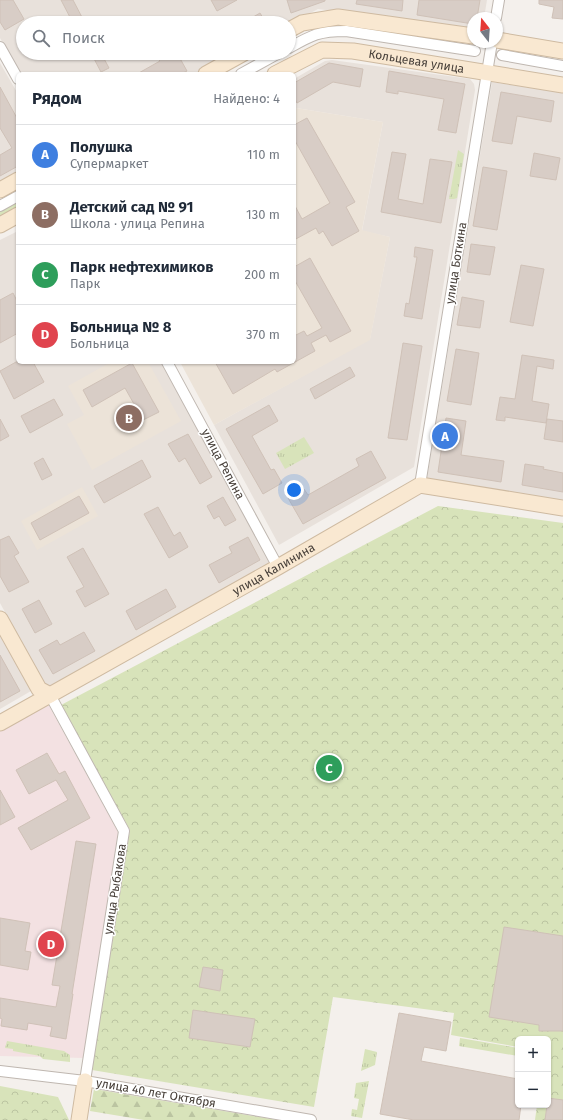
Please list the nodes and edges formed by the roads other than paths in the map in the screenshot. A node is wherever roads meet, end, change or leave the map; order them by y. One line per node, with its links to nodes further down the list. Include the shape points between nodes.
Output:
1 (499, 0): 2 (street)
2 (497, 12)
3 (296, 26): 4 (street, via 338,17)
4 (467, 35)
5 (503, 41): 9 (street)
6 (296, 44): 10 (street, via 327,31 346,31)
7 (0, 47): 19 (street)
8 (491, 48): 18 (street, улица Боткина)
9 (563, 51)
10 (475, 52)
11 (502, 55): 14 (street)
12 (231, 60): 15 (street)
13 (266, 60): 16 (street)
14 (563, 66)
15 (210, 72)
16 (245, 72)
17 (279, 72): 18 (street, Кольцевая улица, via 322,50 353,51)
18 (487, 73): 20 (street, Кольцевая улица); 28 (street, улица Боткина)
19 (16, 75)
20 (563, 85)
21 (16, 181): 22 (street)
22 (0, 190)
23 (16, 197): 24 (street)
24 (0, 206)
25 (16, 215): 26 (street)
26 (0, 225)
27 (168, 364): 30 (street, улица Репина)
28 (420, 485): 29 (street); 30 (street, улица Калинина)
29 (563, 508)
30 (278, 567): 32 (street, улица Калинина)
31 (0, 619): 32 (street, улица Рыбакова, via 39,689)
32 (50, 695): 33 (street, улица Калинина); 35 (street, улица Рыбакова, via 124,831)
33 (0, 723)
34 (0, 1070): 35 (street, улица 40 лет Октября)
35 (85, 1081): 36 (street, улица Рыбакова); 37 (street, улица 40 лет Октября)
36 (79, 1120)
37 (311, 1120)

